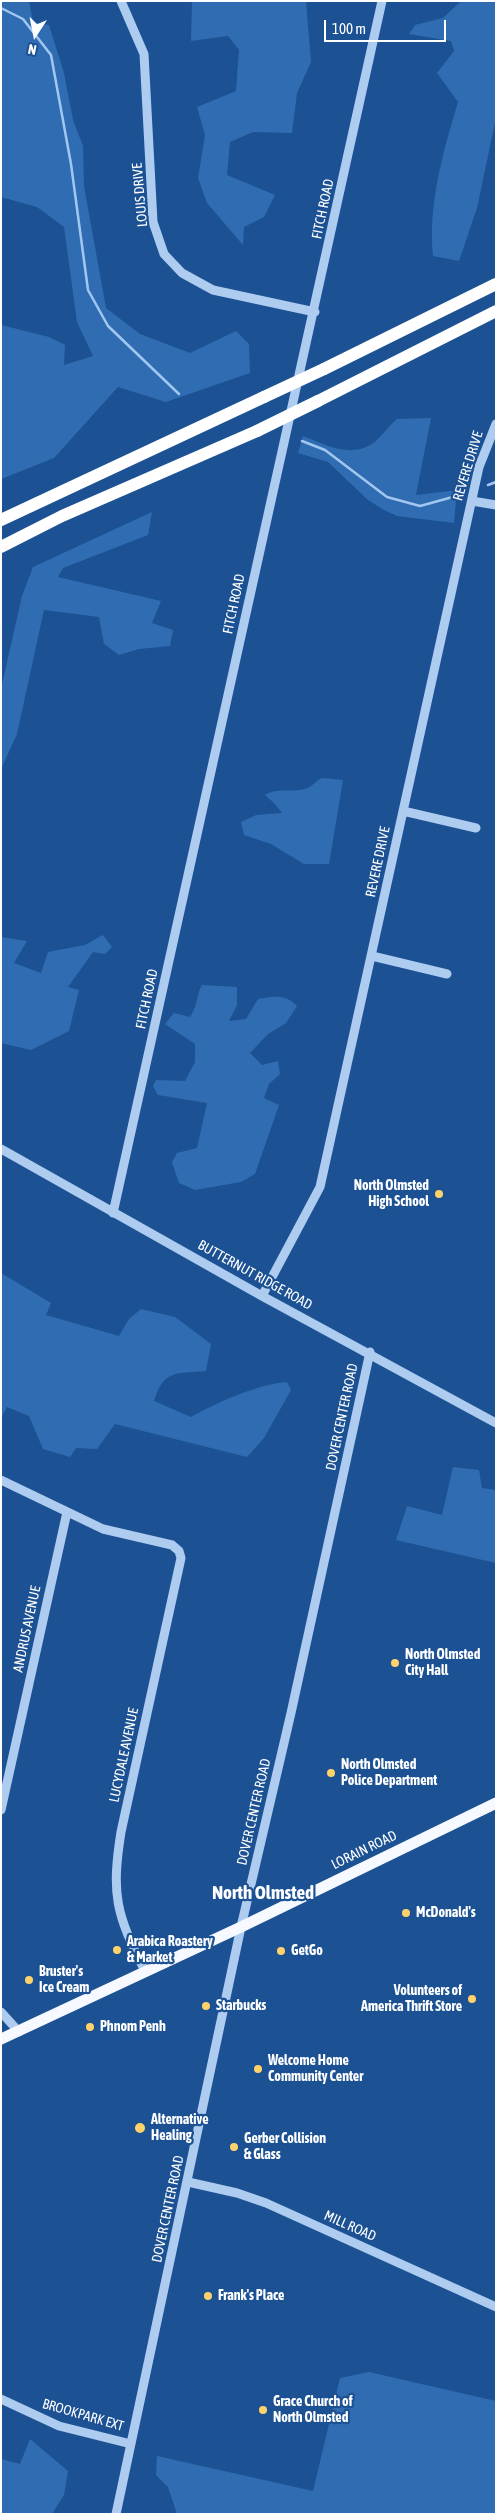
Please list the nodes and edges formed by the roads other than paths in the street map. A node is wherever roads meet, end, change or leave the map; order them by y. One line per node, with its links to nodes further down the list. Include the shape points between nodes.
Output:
1 (121, 1): 5 (street, LOUIS DRIVE, via 144,54 153,222 164,254 182,273 213,290)
2 (382, 1): 5 (street, FITCH ROAD)
3 (496, 284): 9 (highway, bridge, via 324,369)
4 (496, 311): 10 (highway, bridge, via 318,401 62,516)
5 (315, 312): 16 (street, FITCH ROAD)
6 (496, 424): 7 (street, REVERE DRIVE, via 479,467)
7 (472, 501): 8 (street); 11 (street, REVERE DRIVE)
8 (496, 505)
9 (1, 520)
10 (1, 547)
11 (403, 812): 12 (street); 13 (street, REVERE DRIVE)
12 (476, 828)
13 (372, 956): 14 (street); 17 (street, REVERE DRIVE, via 320,1187)
14 (447, 974)
15 (1, 1149): 16 (street, BUTTERNUT RIDGE ROAD)
16 (114, 1213): 17 (street, BUTTERNUT RIDGE ROAD)
17 (262, 1296): 18 (street, BUTTERNUT RIDGE ROAD)
18 (370, 1352): 19 (street, BUTTERNUT RIDGE ROAD); 24 (street, DOVER CENTER ROAD)
19 (496, 1423)
20 (1, 1480): 21 (street)
21 (67, 1512): 23 (street, ANDRUS AVENUE); 25 (street, LUCYDALE AVENUE, via 103,1529 172,1545 181,1558 115,1869 120,1916)
22 (496, 1803): 24 (main road, LORAIN ROAD)
23 (1, 1810)
24 (241, 1927): 25 (main road, LORAIN ROAD); 29 (street, DOVER CENTER ROAD)
25 (145, 1971): 27 (main road, LORAIN ROAD)
26 (1, 2012): 27 (street)
27 (19, 2032): 28 (main road, LORAIN ROAD)
28 (1, 2039)
29 (188, 2182): 30 (street, MILL ROAD, via 237,2193 266,2204); 32 (street, DOVER CENTER ROAD)
30 (496, 2307)
31 (1, 2399): 32 (street, BROOKPARK EXT, via 59,2426)
32 (131, 2444): 33 (street, DOVER CENTER ROAD)
33 (116, 2514)

